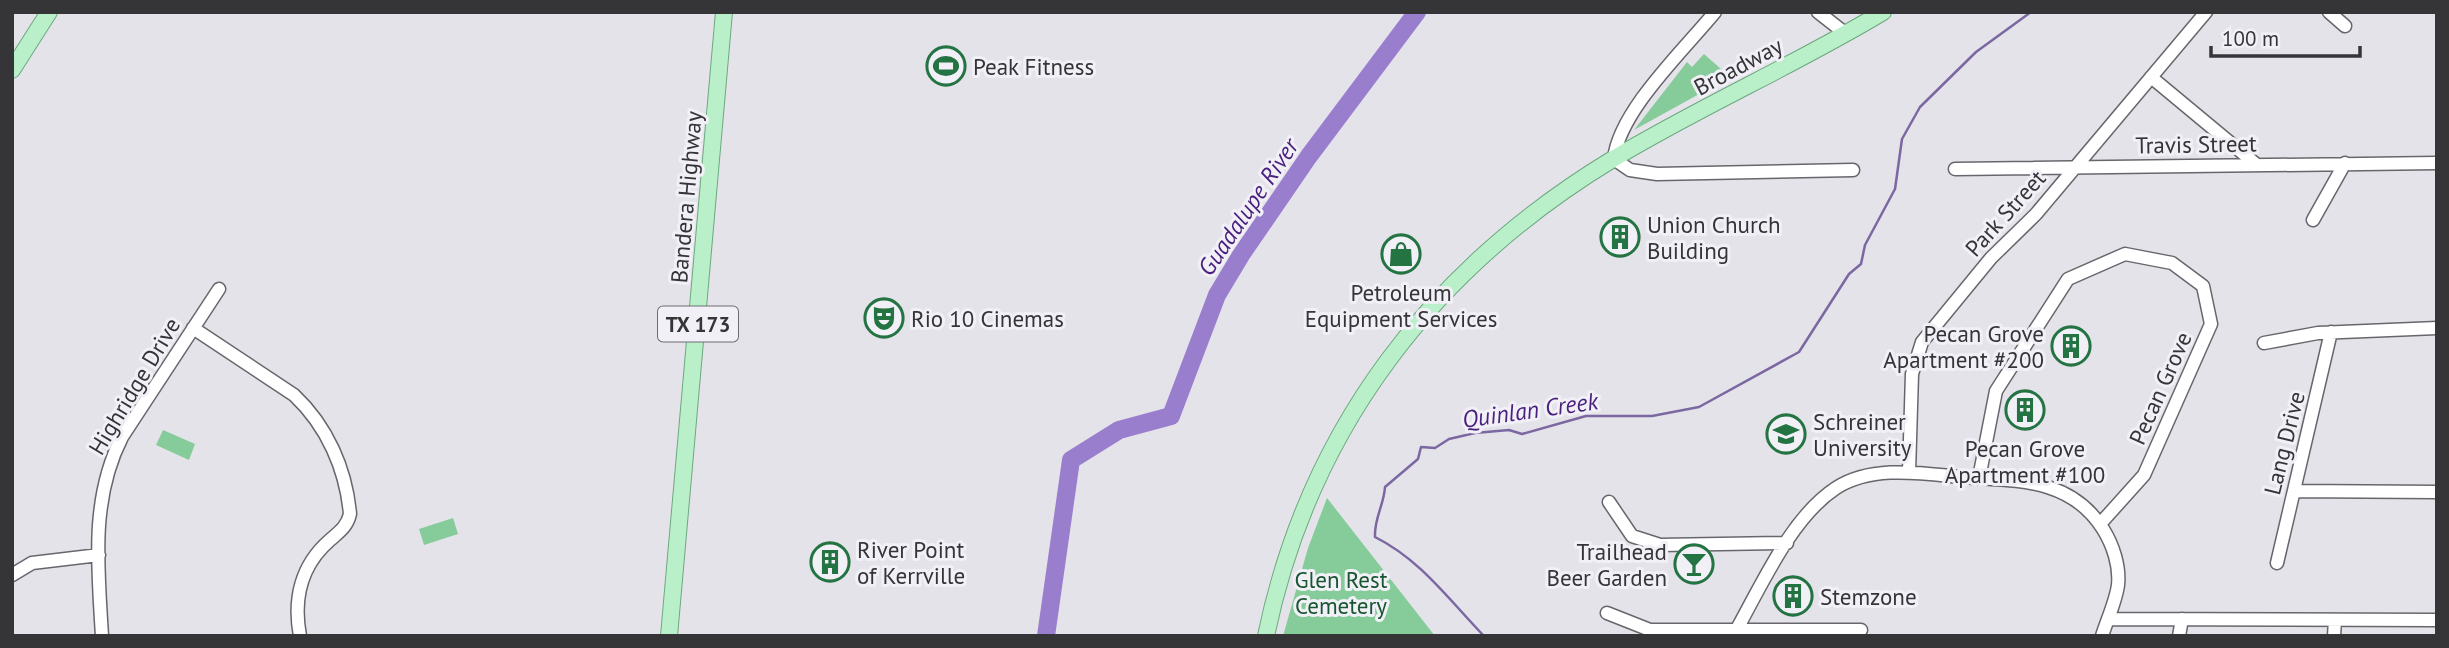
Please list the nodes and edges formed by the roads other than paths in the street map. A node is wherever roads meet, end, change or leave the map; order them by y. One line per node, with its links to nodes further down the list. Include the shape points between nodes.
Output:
1 (49, 12): 10 (main road)
2 (724, 12): 44 (main road, Bandera Highway / TX 173)
3 (1715, 12): 12 (street, via 1634,110 1622,128)
4 (1818, 12): 9 (street)
5 (1883, 12): 9 (main road, Broadway)
6 (2206, 12): 11 (street, Park Street)
7 (2329, 12): 8 (street)
8 (2345, 26)
9 (1846, 34): 12 (main road, Broadway)
10 (12, 70)
11 (2151, 77): 15 (street); 16 (street, Park Street)
12 (1614, 159): 18 (street, via 1630,170 1657,174); 45 (main road, Broadway, via 1523,220 1480,257 1382,367 1312,486 1290,544)
13 (2345, 163): 14 (street, Travis Street); 15 (street, Travis Street); 19 (street)
14 (2437, 163)
15 (2257, 165): 16 (street, Travis Street)
16 (2074, 167): 17 (street, Travis Street); 25 (street, Park Street, via 2036,214 1991,258 1918,349 1911,383)
17 (1955, 169)
18 (1853, 170)
19 (2314, 220)
20 (219, 289): 21 (street, Highridge Drive)
21 (193, 328): 32 (street, Highridge Drive, via 108,463 101,492); 43 (street, via 294,395 333,446 350,514 304,572 296,615)
22 (2437, 328): 23 (street)
23 (2331, 332): 24 (street); 27 (street, Lang Drive)
24 (2264, 343)
25 (1909, 472): 26 (street); 31 (street, via 1869,475 1837,487 1810,509)
26 (1979, 478): 30 (street, via 2029,482 2063,491 2090,509); 30 (street, Pecan Grove, via 1996,391 2068,279 2125,254 2172,263 2203,286 2211,324 2144,475)
27 (2294, 491): 28 (street); 33 (street, Lang Drive)
28 (2437, 492)
29 (1609, 502): 31 (street, via 1632,536 1660,545)
30 (2100, 524): 36 (street, via 2113,545 2118,584)
31 (1787, 543): 41 (street)
32 (99, 555): 34 (street, via 32,563); 42 (street, Highridge Drive)
33 (2277, 563)
34 (12, 575)
35 (1607, 614): 41 (street, via 1650,630)
36 (2108, 619): 37 (street); 46 (street)
37 (2182, 620): 38 (street); 47 (street)
38 (2335, 620): 39 (street); 48 (street)
39 (2437, 620)
40 (1861, 630): 41 (street)
41 (1734, 633)
42 (102, 636)
43 (300, 636)
44 (669, 636)
45 (1266, 636)
46 (2102, 636)
47 (2179, 636)
48 (2334, 636)

